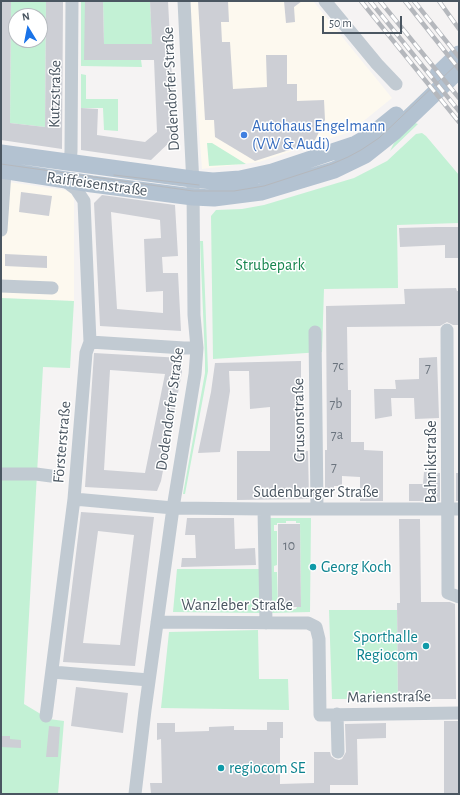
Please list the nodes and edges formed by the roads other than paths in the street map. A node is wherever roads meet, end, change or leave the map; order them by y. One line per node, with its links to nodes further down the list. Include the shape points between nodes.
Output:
1 (72, 1): 8 (street, Kutzstraße)
2 (184, 1): 12 (street, Dodendorfer Straße)
3 (325, 1): 6 (street)
4 (459, 54): 12 (main road, via 393,118 356,144 264,175 224,180)
5 (459, 70): 12 (main road, via 384,141 347,164 261,192 214,198)
6 (396, 84)
7 (1, 153): 8 (main road, Raiffeisenstraße)
8 (70, 163): 12 (main road, Raiffeisenstraße)
9 (3, 170): 10 (main road, Raiffeisenstraße); 13 (street)
10 (34, 175): 11 (main road, Raiffeisenstraße); 12 (main road, via 58,172)
11 (63, 180): 12 (main road, Raiffeisenstraße); 18 (street, Försterstraße, via 76,189 84,201)
12 (193, 188): 19 (street, Dodendorfer Straße)
13 (1, 230)
14 (1, 286): 15 (street)
15 (52, 288)
16 (447, 330): 25 (street, Bahnikstraße)
17 (315, 332): 24 (street, Grusonstraße)
18 (90, 342): 19 (street); 22 (street, Försterstraße, via 86,353)
19 (196, 348): 23 (street, Dodendorfer Straße, via 195,374)
20 (1, 474): 21 (street)
21 (51, 476)
22 (74, 499): 23 (street, Sudenburger Straße); 30 (street, Försterstraße)
23 (173, 508): 26 (street, Sudenburger Straße); 28 (street, Dodendorfer Straße)
24 (317, 509): 25 (street, Sudenburger Straße); 26 (street, Sudenburger Straße)
25 (454, 509): 27 (street, Bahnikstraße)
26 (264, 510): 29 (street)
27 (454, 595)
28 (157, 622): 29 (street, Wanzleber Straße); 31 (street, Dodendorfer Straße)
29 (266, 622): 34 (street, Wanzleber Straße, via 308,623 316,627 319,639)
30 (52, 672): 31 (street); 35 (street, Försterstraße)
31 (149, 680): 37 (street, Dodendorfer Straße)
32 (459, 713): 33 (street, Marienstraße)
33 (337, 714): 34 (street, Marienstraße); 36 (street)
34 (320, 715)
35 (46, 716)
36 (338, 752)
37 (135, 794)

